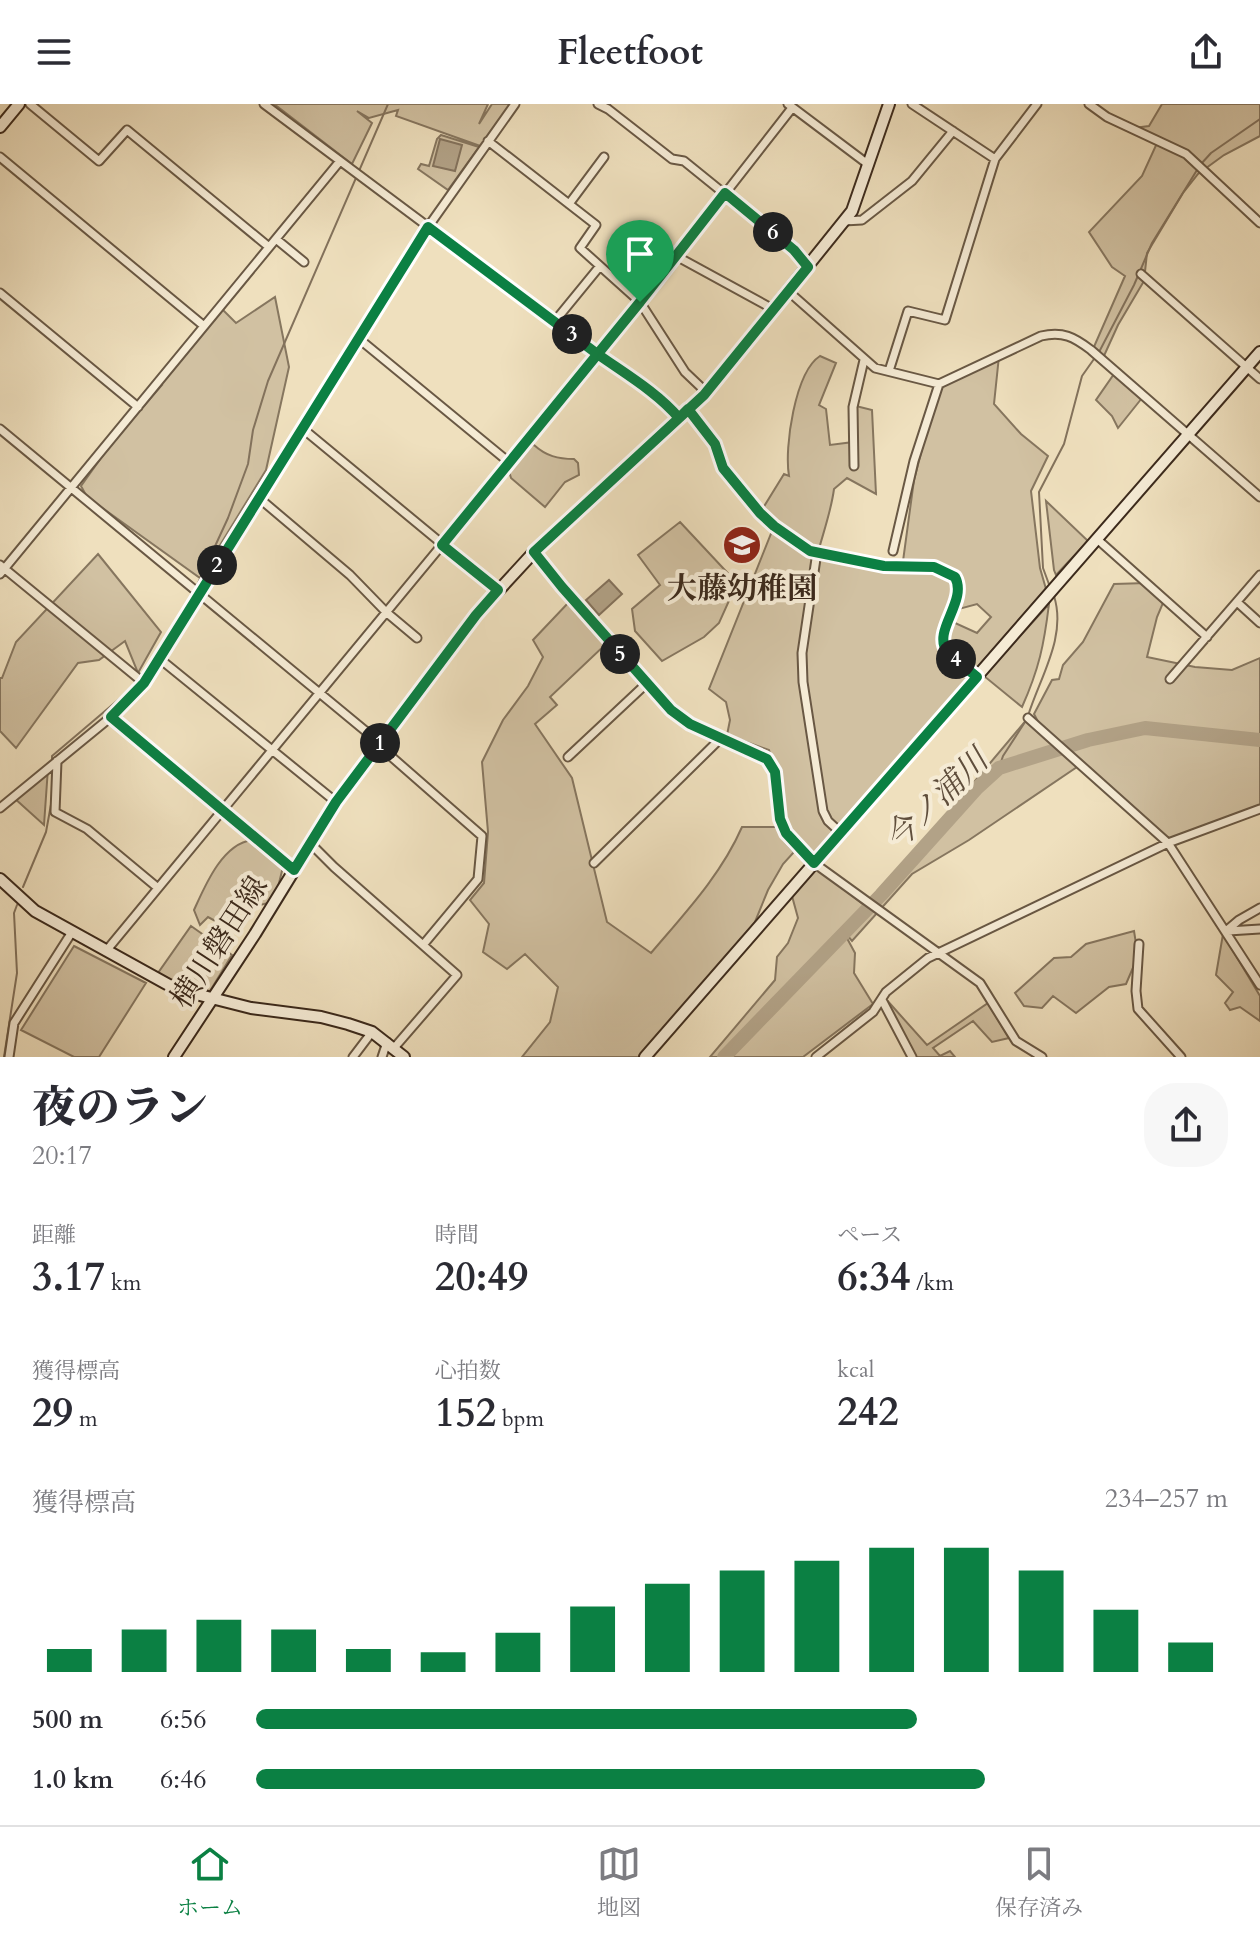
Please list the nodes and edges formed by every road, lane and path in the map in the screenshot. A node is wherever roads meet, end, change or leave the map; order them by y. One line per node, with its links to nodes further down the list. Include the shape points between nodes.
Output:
1 (19, 104): 11 (main road)
2 (30, 104): 25 (street, via 99,161 127,130)
3 (264, 104): 17 (street)
4 (515, 104): 13 (street)
5 (598, 104): 19 (street)
6 (889, 104): 18 (main road, 横川磐田線)
7 (912, 104): 12 (street)
8 (1037, 104): 16 (street)
9 (1089, 104): 22 (street, via 1186,154)
10 (790, 106): 18 (street); 19 (street)
11 (0, 127)
12 (953, 131): 16 (street); 21 (street, via 912,181 862,220)
13 (488, 141): 20 (street); 23 (street)
14 (0, 157): 36 (street)
15 (604, 157): 20 (street)
16 (995, 159): 42 (street, via 945,320 908,311)
17 (340, 161): 23 (street); 24 (street)
18 (869, 165): 21 (main road, 横川磐田線)
19 (725, 193): 26 (street); 29 (street)
20 (569, 204): 28 (street, via 596,225 580,248)
21 (844, 221): 29 (main road, 横川磐田線)
22 (1260, 223)
23 (428, 227): 35 (street); 37 (street)
24 (276, 239): 25 (street); 27 (street)
25 (269, 247): 36 (street)
26 (676, 256): 33 (street); 34 (street)
27 (304, 262)
28 (600, 266): 33 (street); 35 (street)
29 (808, 267): 31 (main road, 横川磐田線)
30 (1141, 274): 41 (street)
31 (788, 291): 34 (main road, 横川磐田線); 40 (street)
32 (0, 293): 46 (street)
33 (640, 302): 39 (street); 45 (street, via 685,372)
34 (773, 309): 45 (main road, 横川磐田線)
35 (555, 321): 39 (street)
36 (204, 326): 46 (street)
37 (358, 338): 49 (street); 52 (street)
38 (1260, 352): 41 (main road)
39 (599, 355): 48 (street); 52 (street)
40 (864, 360): 42 (street); 53 (street, via 853,407)
41 (1247, 367): 43 (street); 51 (main road)
42 (889, 371): 44 (street)
43 (1260, 379)
44 (939, 384): 51 (street, via 1041,336 1067,334); 59 (street)
45 (706, 392): 47 (main road, 横川磐田線)
46 (138, 407): 54 (street)
47 (688, 409): 48 (main road, 横川磐田線); 61 (street, via 715,444 723,468 760,513)
48 (679, 418): 60 (main road, 横川磐田線)
49 (302, 428): 56 (street); 58 (street)
50 (0, 429): 54 (street)
51 (1187, 435): 55 (street); 57 (main road)
52 (510, 463): 58 (street)
53 (854, 466)
54 (71, 488): 62 (street); 65 (street)
55 (1260, 497)
56 (259, 498): 65 (street); 67 (street)
57 (1097, 539): 69 (street); 72 (main road)
58 (442, 545): 64 (street); 67 (street)
59 (893, 551)
60 (534, 552): 64 (main road, 横川磐田線); 75 (street)
61 (817, 552): 72 (street, via 884,566 934,567 955,577 959,591 944,642 946,650); 88 (street, via 802,653 803,682 823,811)
62 (1, 569): 74 (street)
63 (1260, 575): 66 (street)
64 (498, 590): 80 (main road, 横川磐田線)
65 (200, 593): 71 (street); 76 (street)
66 (1237, 602): 68 (street); 69 (street)
67 (386, 612): 70 (street); 76 (street)
68 (1260, 623)
69 (1207, 637): 73 (street)
70 (417, 638)
71 (160, 659): 74 (street); 81 (street)
72 (977, 677): 88 (main road)
73 (1170, 679)
74 (144, 683): 77 (street)
75 (646, 684): 79 (street, via 687,722); 82 (street)
76 (320, 693): 80 (street); 81 (street)
77 (111, 717): 83 (street); 87 (street)
78 (1028, 718): 90 (street)
79 (721, 738): 91 (street); 92 (street, via 767,759 775,772 786,833)
80 (379, 744): 84 (main road, 横川磐田線); 101 (street, via 482,836 478,879)
81 (273, 751): 84 (street); 87 (street)
82 (568, 757)
83 (57, 761): 85 (street); 95 (street, via 55,812 87,829)
84 (336, 802): 89 (main road, 横川磐田線)
85 (0, 808)
86 (1260, 809): 90 (street)
87 (223, 811): 93 (street); 95 (street)
88 (840, 832): 92 (main road)
89 (310, 843): 93 (main road, 横川磐田線); 101 (street)
90 (1168, 843): 98 (street); 103 (street)
91 (594, 863)
92 (814, 863): 103 (street); 114 (main road)
93 (294, 870): 105 (main road, 横川磐田線)
94 (0, 879): 99 (main road, via 35,911)
95 (158, 888): 102 (street)
96 (1260, 908): 98 (street)
97 (1260, 929): 98 (street)
98 (1226, 931): 104 (street)
99 (72, 932): 102 (main road); 109 (street, via 14,1023)
100 (1139, 944): 118 (street, via 1138,1009)
101 (423, 945): 108 (street, via 457,975)
102 (106, 951): 105 (main road, via 176,989)
103 (938, 953): 106 (street); 117 (street, via 980,983 1016,1041)
104 (1260, 985)
105 (212, 999): 107 (main road, via 321,1017); 110 (main road, 横川磐田線)
106 (882, 1000): 115 (street); 116 (street)
107 (372, 1032): 108 (main road); 111 (street)
108 (390, 1045): 112 (street); 113 (main road)
109 (9, 1057)
110 (174, 1057)
111 (353, 1057)
112 (382, 1057)
113 (404, 1057)
114 (645, 1057)
115 (816, 1057)
116 (912, 1057)
117 (1042, 1057)
118 (1181, 1057)

